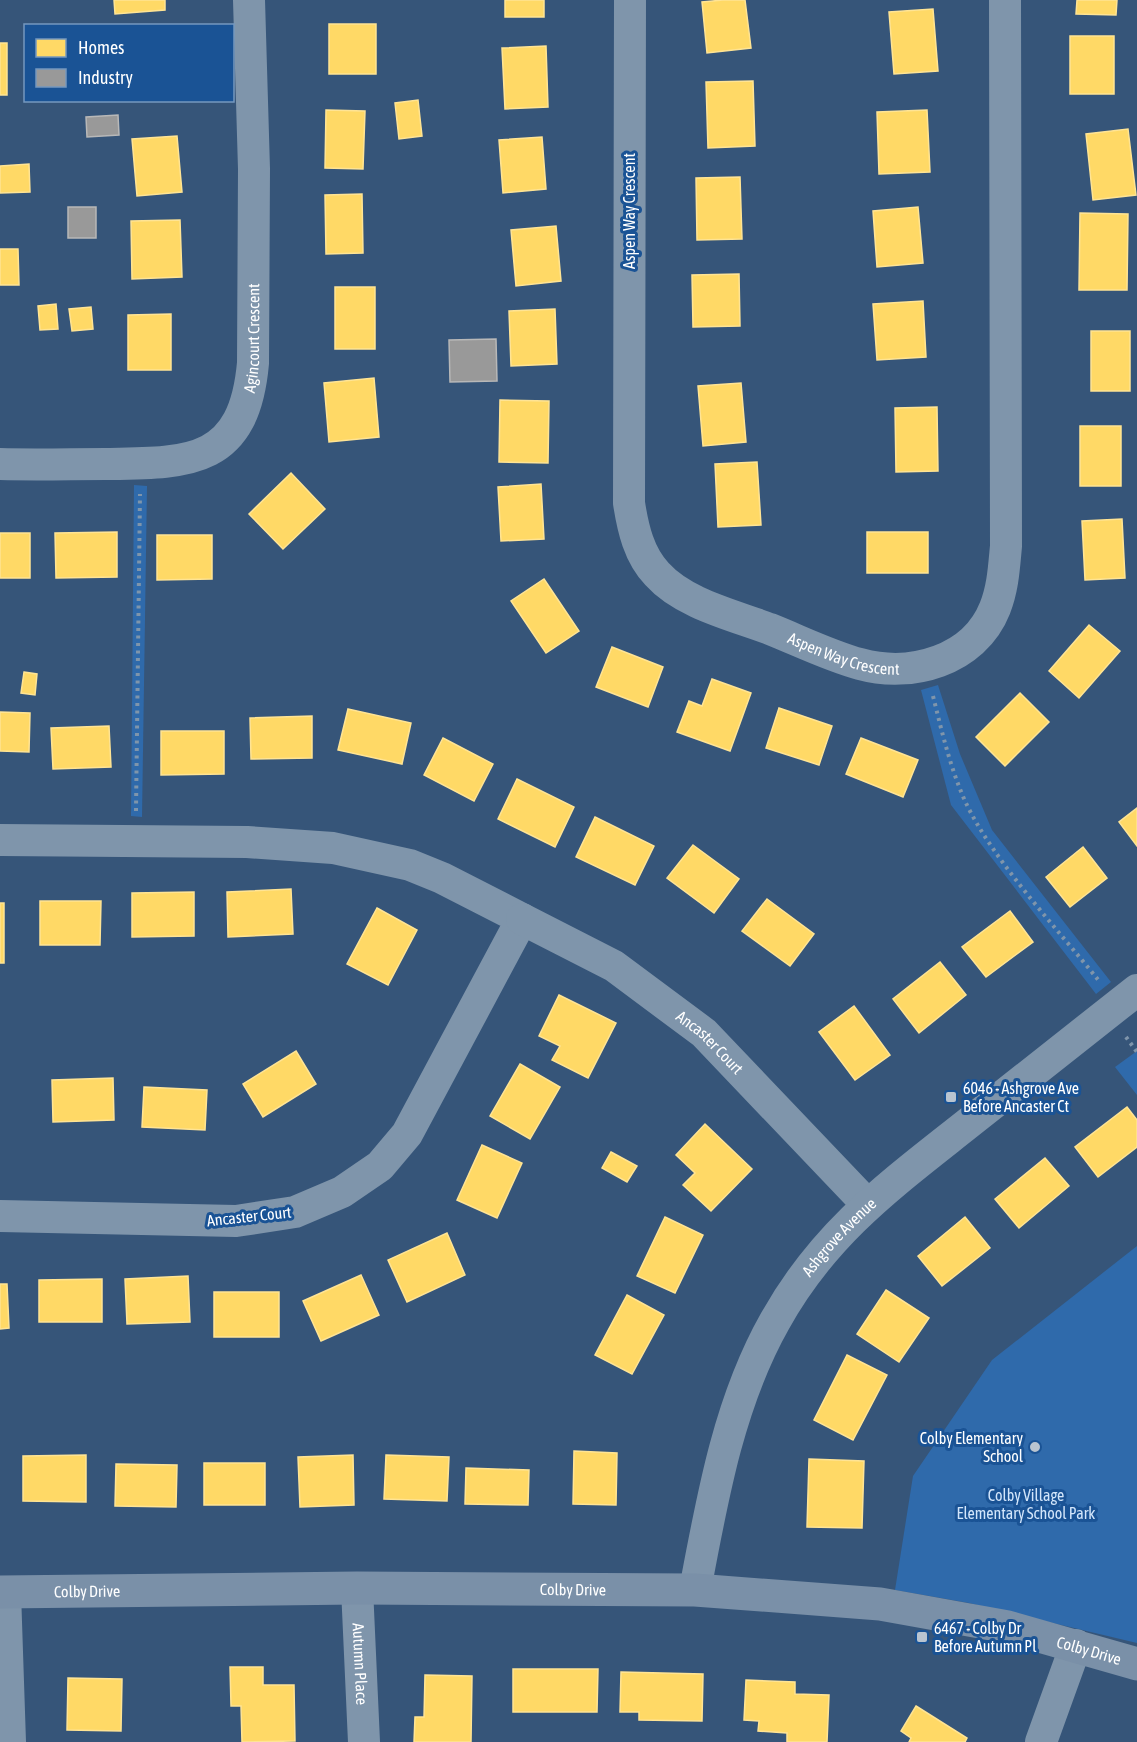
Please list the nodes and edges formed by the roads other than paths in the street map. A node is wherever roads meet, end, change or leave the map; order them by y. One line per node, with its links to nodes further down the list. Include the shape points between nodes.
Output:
1 (249, 0): 4 (street, Agincourt Crescent, via 254,169 253,363 238,421 217,447 186,460 141,464)
2 (630, 0): 3 (street, Aspen Way Crescent, via 629,503 640,548 648,563 676,592 860,664 904,670 957,653 979,634 994,610 1003,576)
3 (1005, 0)
4 (0, 464)
5 (0, 840): 6 (street, Ancaster Court, via 135,839 333,848 374,856 442,878)
6 (522, 920): 8 (street, Ancaster Court, via 614,966 705,1033); 9 (street, Ancaster Court, via 407,1134 380,1166 342,1192 295,1212 236,1221)
7 (1137, 990): 8 (street, Ashgrove Avenue)
8 (867, 1204): 11 (street, Ashgrove Avenue, via 816,1259 791,1294 751,1369 735,1416)
9 (0, 1216)
10 (357, 1588): 11 (street, Colby Drive); 12 (street, Colby Drive); 16 (street, Autumn Place)
11 (695, 1590): 13 (street, Colby Drive, via 880,1604 1008,1627)
12 (2, 1592): 15 (street)
13 (1076, 1645): 14 (street, Colby Drive); 17 (street)
14 (1137, 1664)
15 (10, 1742)
16 (364, 1742)
17 (1041, 1742)

